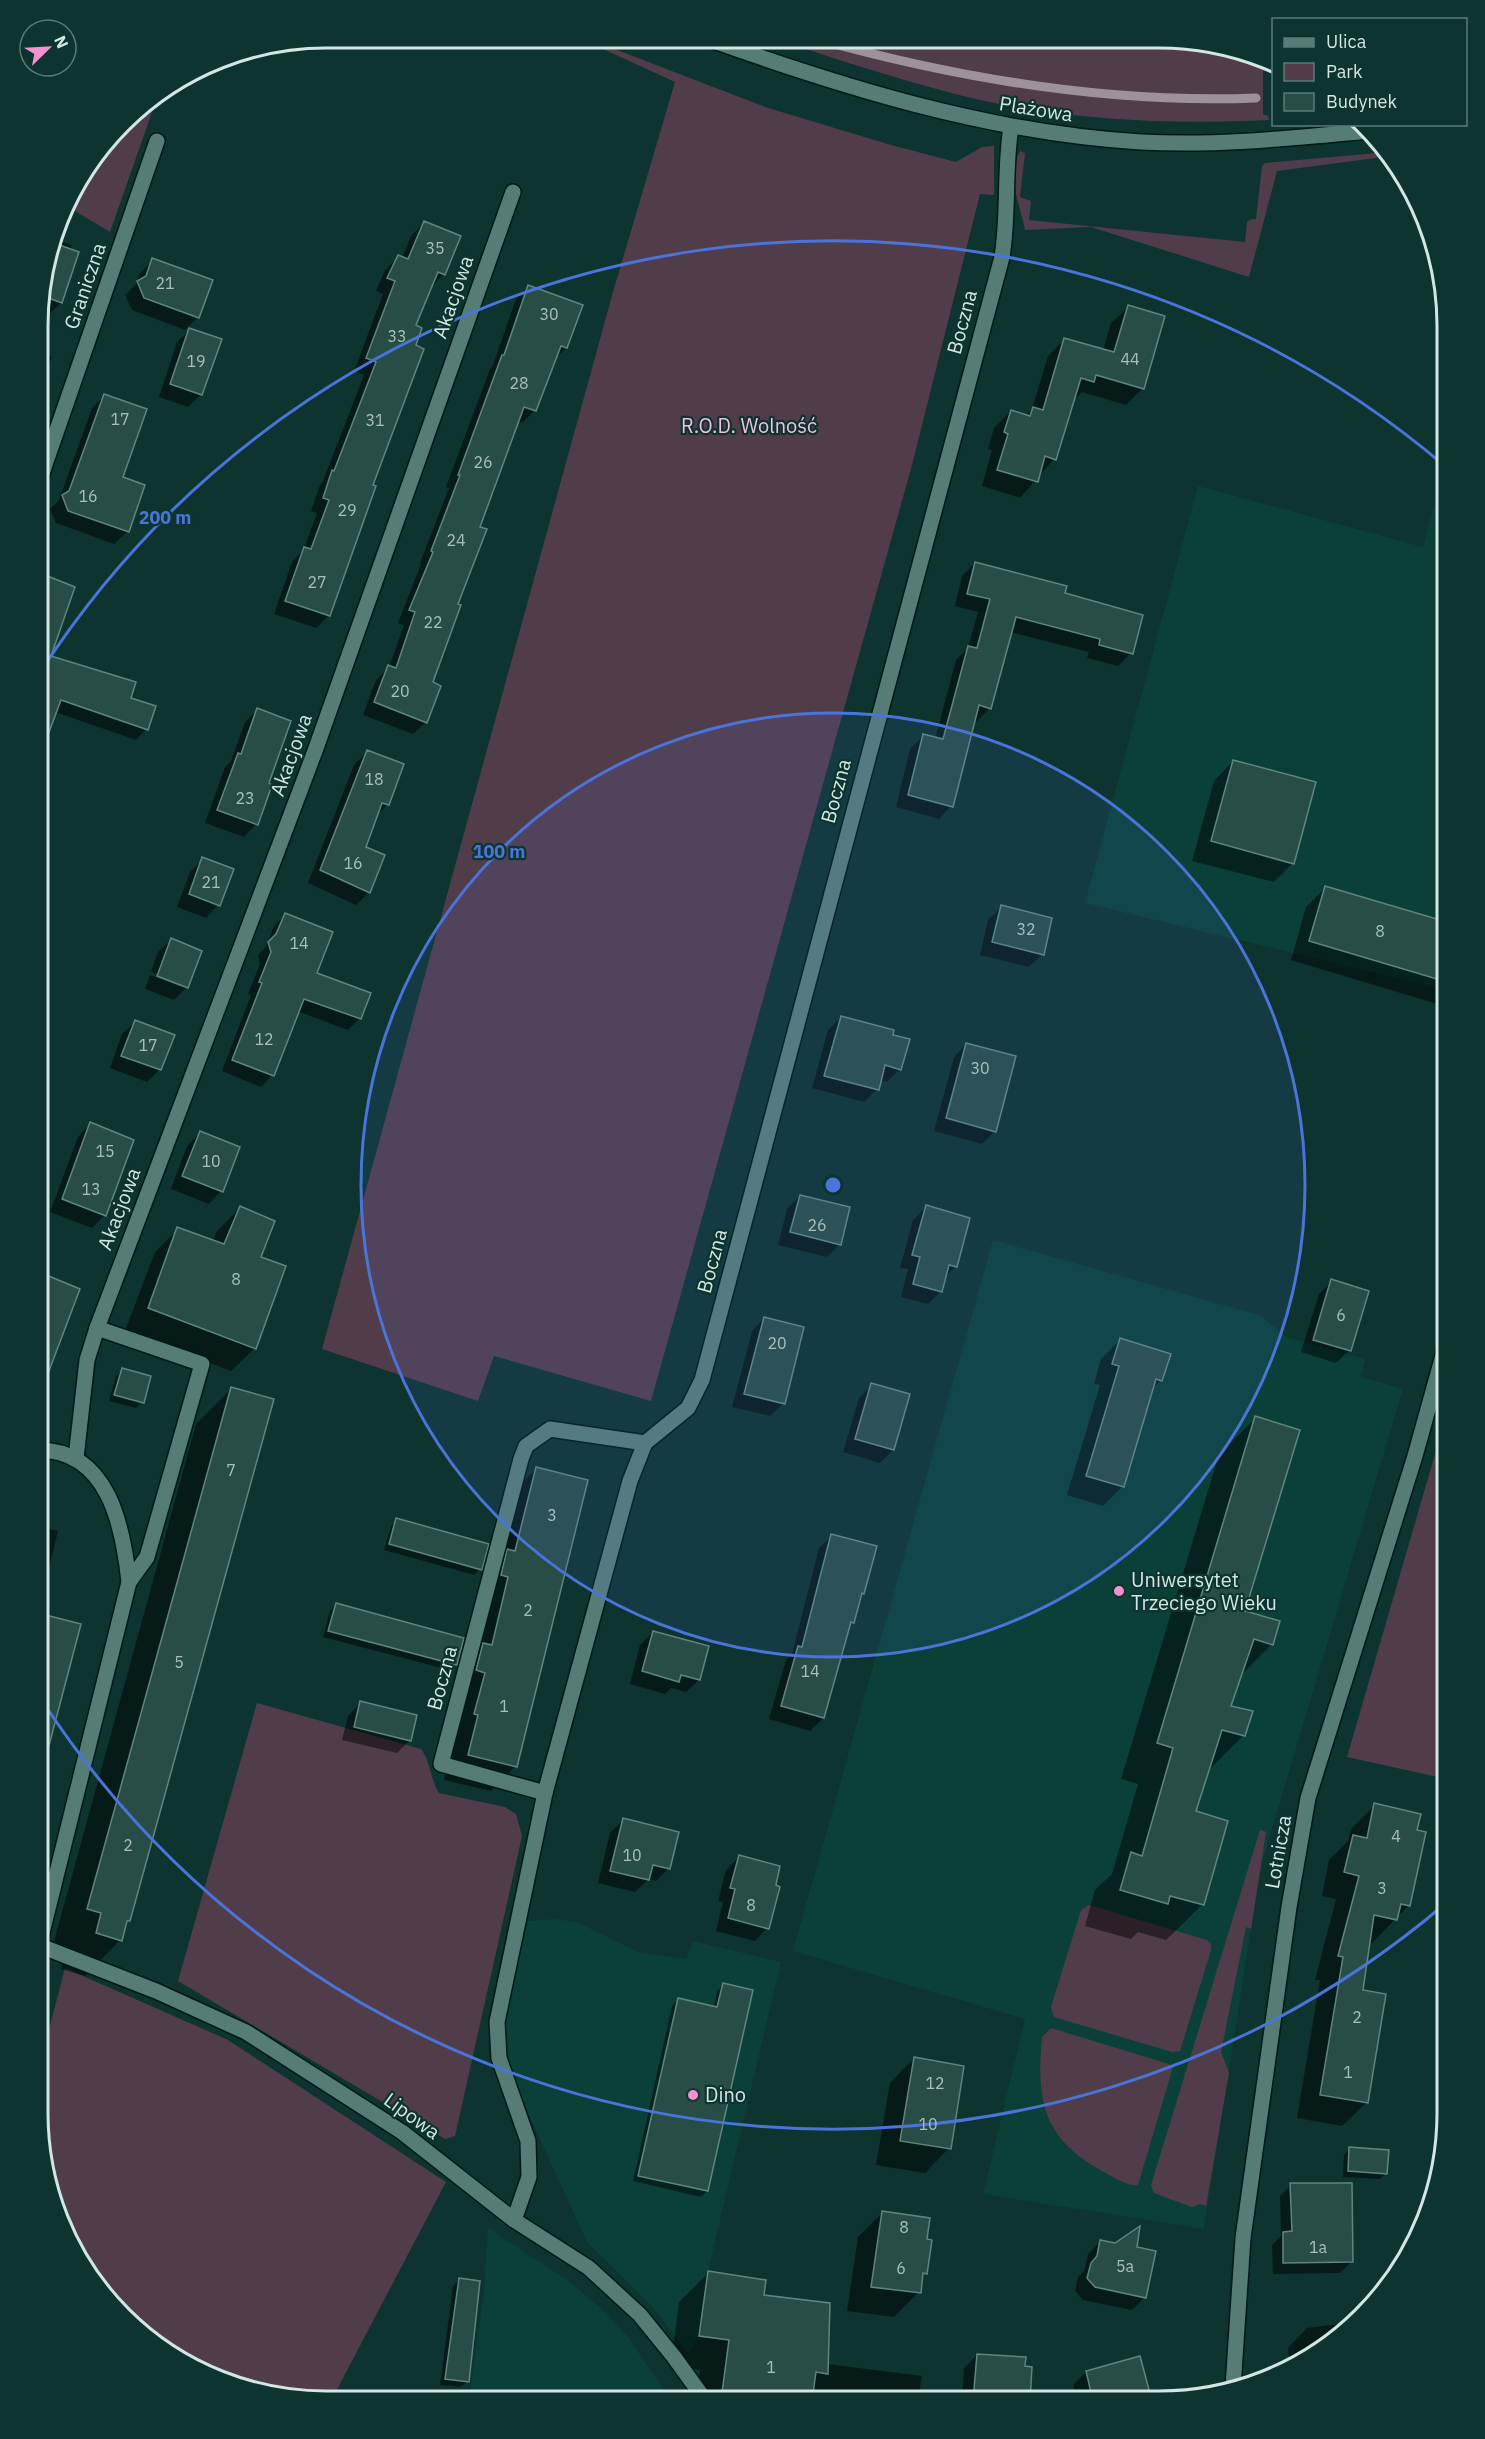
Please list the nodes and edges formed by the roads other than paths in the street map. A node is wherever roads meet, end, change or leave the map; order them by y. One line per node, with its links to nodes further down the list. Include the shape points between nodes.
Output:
1 (736, 48): 2 (street, Plażowa, via 902,102)
2 (1011, 127): 3 (street, Plażowa, via 1097,139 1166,143 1280,140); 9 (street, Boczna, via 1002,256 702,1380 688,1408)
3 (1359, 132)
4 (157, 141): 6 (street, Graniczna)
5 (513, 192): 7 (street, Akacjowa, via 315,751)
6 (48, 456)
7 (97, 1328): 11 (street, Akacjowa, via 87,1360); 12 (street, via 202,1364 147,1557)
8 (1437, 1377): 17 (street, Lotnicza, via 1308,1798 1243,2238)
9 (645, 1443): 13 (street, Boczna, via 630,1481); 13 (street, Boczna, via 550,1429 526,1446 521,1459 441,1764)
10 (48, 1452): 11 (street)
11 (76, 1458): 12 (street, via 87,1465 101,1484 114,1510 125,1546)
12 (129, 1582): 14 (street)
13 (545, 1793): 16 (street, Boczna, via 497,2022 499,2058 528,2141 529,2177)
14 (48, 1905)
15 (48, 1949): 16 (street, Lipowa, via 246,2032 402,2132)
16 (514, 2220): 18 (street, Lipowa, via 589,2268 640,2315)
17 (1233, 2381)
18 (699, 2391)

